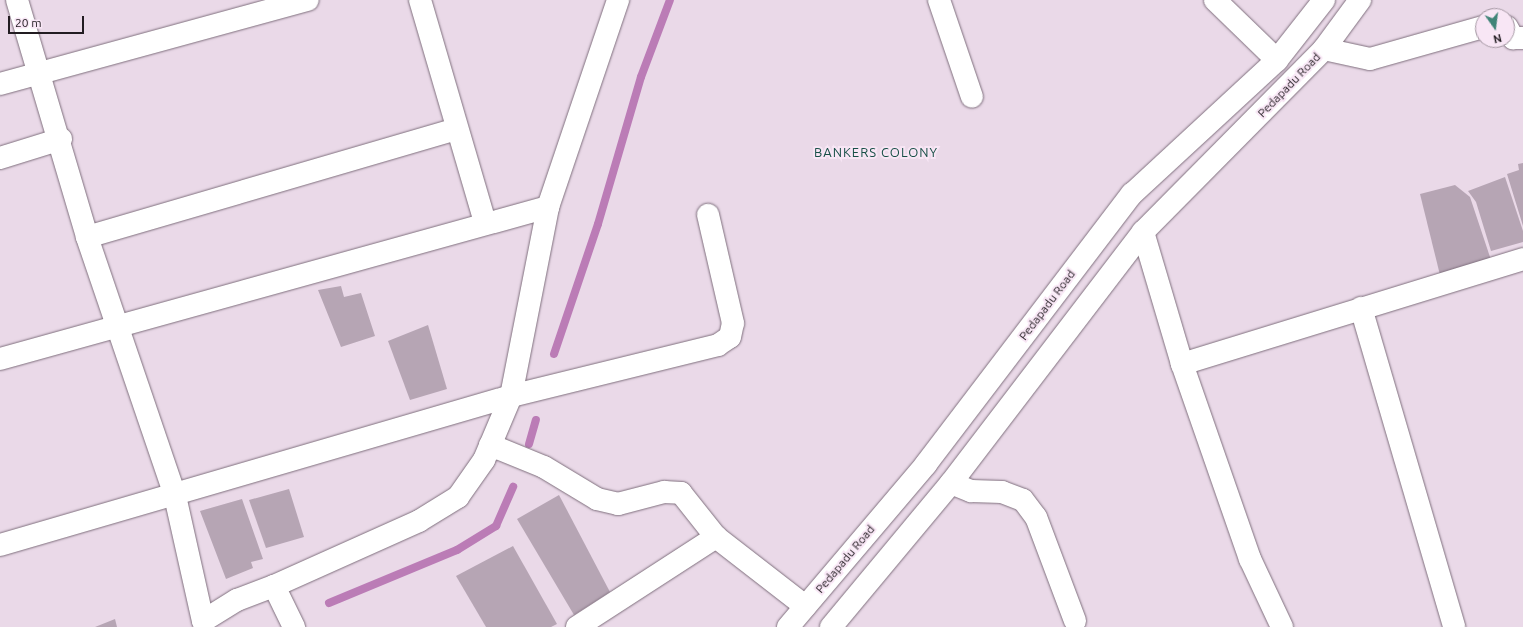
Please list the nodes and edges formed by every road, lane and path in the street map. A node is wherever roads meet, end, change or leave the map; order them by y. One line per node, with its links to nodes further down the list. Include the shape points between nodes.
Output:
1 (17, 0): 12 (street)
2 (308, 0): 12 (street)
3 (420, 0): 15 (street)
4 (618, 0): 18 (street)
5 (939, 0): 14 (street)
6 (1215, 0): 11 (street)
7 (1324, 0): 11 (street, Pedapadu Road)
8 (1360, 0): 10 (street, Pedapadu Road)
9 (1475, 29): 10 (street, via 1370,59)
10 (1324, 49): 21 (street, Pedapadu Road)
11 (1277, 60): 35 (street, Pedapadu Road, via 1132,194 926,464)
12 (41, 74): 13 (street); 16 (street)
13 (0, 84)
14 (972, 97)
15 (457, 129): 20 (street); 22 (street)
16 (61, 139): 17 (street); 22 (street)
17 (0, 158)
18 (548, 206): 20 (street); 28 (street)
19 (708, 215): 28 (street, via 733,323 730,337 718,345)
20 (485, 222): 25 (street)
21 (1143, 232): 27 (street); 30 (street, Pedapadu Road)
22 (87, 237): 25 (street)
23 (1523, 259): 24 (street)
24 (1361, 308): 27 (street); 43 (street)
25 (116, 326): 26 (street); 31 (street)
26 (0, 359)
27 (1182, 364): 42 (street, via 1250,559)
28 (511, 396): 29 (street); 31 (street)
29 (490, 445): 32 (street, via 544,467 597,499 618,504 664,492 681,493); 34 (street, via 458,497 419,521)
30 (951, 483): 36 (street, via 971,491 1002,492 1023,500 1036,517); 41 (street, Pedapadu Road)
31 (174, 496): 33 (street); 37 (street)
32 (716, 538): 35 (street); 39 (street)
33 (0, 545)
34 (274, 586): 37 (street, via 237,600); 38 (street)
35 (805, 606): 40 (street, Pedapadu Road)
36 (1075, 621)
37 (199, 624)
38 (294, 627)
39 (577, 627)
40 (788, 627)
41 (831, 627)
42 (1282, 627)
43 (1454, 627)

